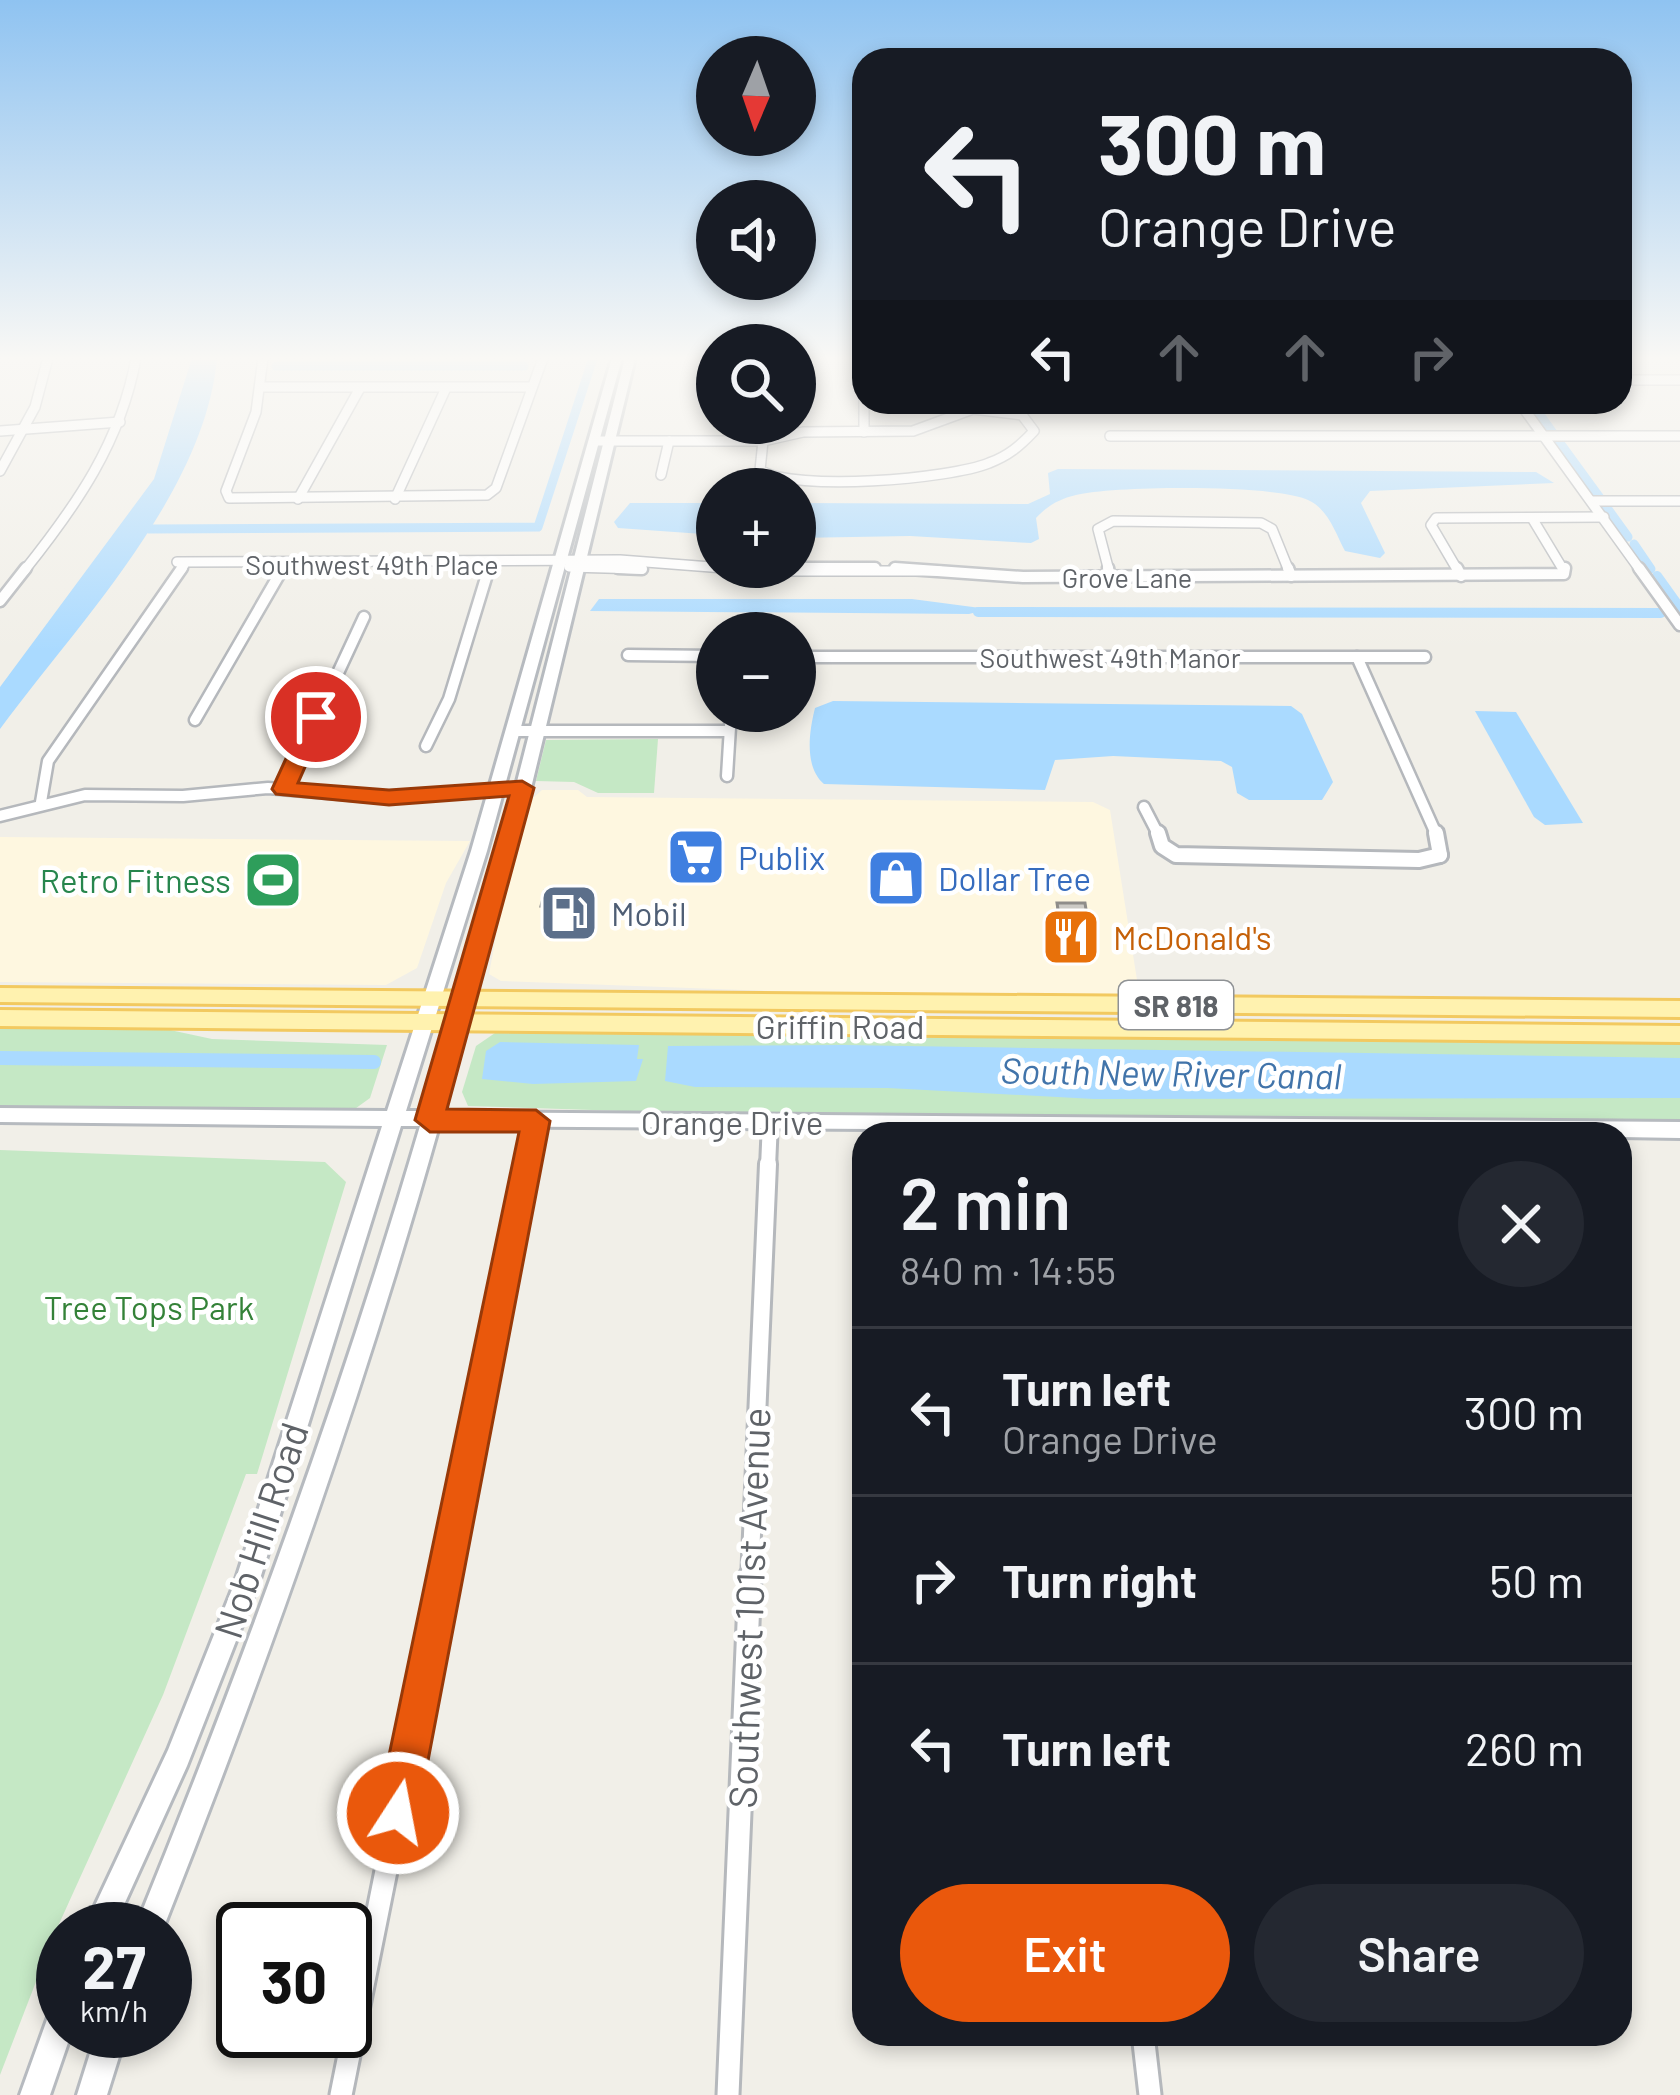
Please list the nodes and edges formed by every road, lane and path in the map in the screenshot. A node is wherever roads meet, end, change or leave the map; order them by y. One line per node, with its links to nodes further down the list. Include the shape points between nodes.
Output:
1 (102, 456): 24 (street)
2 (239, 456): 12 (street, via 226,497)
3 (323, 456): 12 (street)
4 (415, 456): 13 (street)
5 (507, 456): 13 (street, via 487,496)
6 (597, 456): 20 (main road)
7 (666, 456): 11 (street)
8 (761, 456): 9 (street, via 768,475 936,476)
9 (1003, 456)
10 (1559, 456): 14 (street)
11 (662, 475)
12 (298, 499): 13 (street)
13 (395, 499)
14 (1592, 501): 15 (street); 17 (street)
15 (1680, 501)
16 (1532, 518): 17 (street); 22 (street, via 1436,518 1432,527); 22 (street, Grove Lane, via 1565,573)
17 (1604, 518): 26 (street)
18 (287, 562): 19 (street, Southwest 49th Place); 32 (street); 42 (street, Southwest 49th Place, via 181,564 48,761)
19 (490, 564): 20 (street, Southwest 49th Place); 37 (street, via 449,699)
20 (571, 564): 23 (street, Grove Lane); 33 (main road, Nob Hill Road); 34 (main road, Nob Hill Road)
21 (1291, 576): 22 (street, Grove Lane); 23 (street, Grove Lane); 23 (street, via 1264,524 1101,524)
22 (1461, 576)
23 (1110, 577)
24 (0, 601)
25 (364, 617): 40 (street)
26 (1680, 625)
27 (628, 656): 28 (street)
28 (696, 656)
29 (816, 657): 30 (street, Southwest 49th Manor)
30 (1357, 657): 31 (street, Southwest 49th Manor); 43 (street, via 1444,857 1168,852)
31 (1425, 657)
32 (195, 720)
33 (514, 731): 34 (street); 41 (main road, Nob Hill Road)
34 (536, 731): 35 (street); 39 (main road, Nob Hill Road)
35 (696, 731)
36 (730, 732): 38 (street)
37 (426, 746)
38 (728, 776)
39 (522, 788): 41 (street); 47 (main road, Nob Hill Road)
40 (284, 789): 41 (street, via 389,798); 42 (street)
41 (497, 789): 46 (main road, Nob Hill Road)
42 (41, 802): 44 (street)
43 (1144, 807)
44 (0, 817)
45 (0, 994): 46 (main road, Griffin Road / SR 818)
46 (432, 998): 47 (main road, Griffin Road / SR 818); 52 (main road, Nob Hill Road)
47 (463, 998): 48 (main road, Griffin Road / SR 818); 53 (main road, Nob Hill Road)
48 (1141, 1005): 49 (main road, Griffin Road / SR 818); 54 (main road, via 1132,1017)
49 (1248, 1006): 50 (main road, Griffin Road / SR 818); 55 (main road)
50 (1680, 1009)
51 (0, 1018): 52 (main road, Griffin Road / SR 818)
52 (424, 1023): 53 (main road, Griffin Road / SR 818); 58 (main road, Nob Hill Road)
53 (456, 1023): 54 (main road, Griffin Road / SR 818); 59 (main road, Nob Hill Road)
54 (1079, 1028): 55 (main road, Griffin Road / SR 818)
55 (1210, 1029): 56 (main road, Griffin Road / SR 818)
56 (1680, 1034)
57 (0, 1115): 58 (main road, Orange Drive)
58 (394, 1120): 59 (main road, Orange Drive); 65 (main road, Nob Hill Road, via 247,1582)
59 (430, 1120): 60 (main road, Orange Drive); 66 (main road, Nob Hill Road, via 308,1515)
60 (536, 1121): 61 (main road, Orange Drive); 72 (street)
61 (770, 1122): 62 (main road, Orange Drive); 73 (street, Southwest 101st Avenue)
62 (852, 1124)
63 (1632, 1130): 64 (main road, Orange Drive)
64 (1680, 1130)
65 (111, 1902)
66 (160, 1902)
67 (1144, 2046): 74 (street)
68 (48, 2058): 70 (main road)
69 (104, 2058): 71 (main road)
70 (35, 2095)
71 (92, 2095)
72 (341, 2095)
73 (728, 2095)
74 (1150, 2095)

